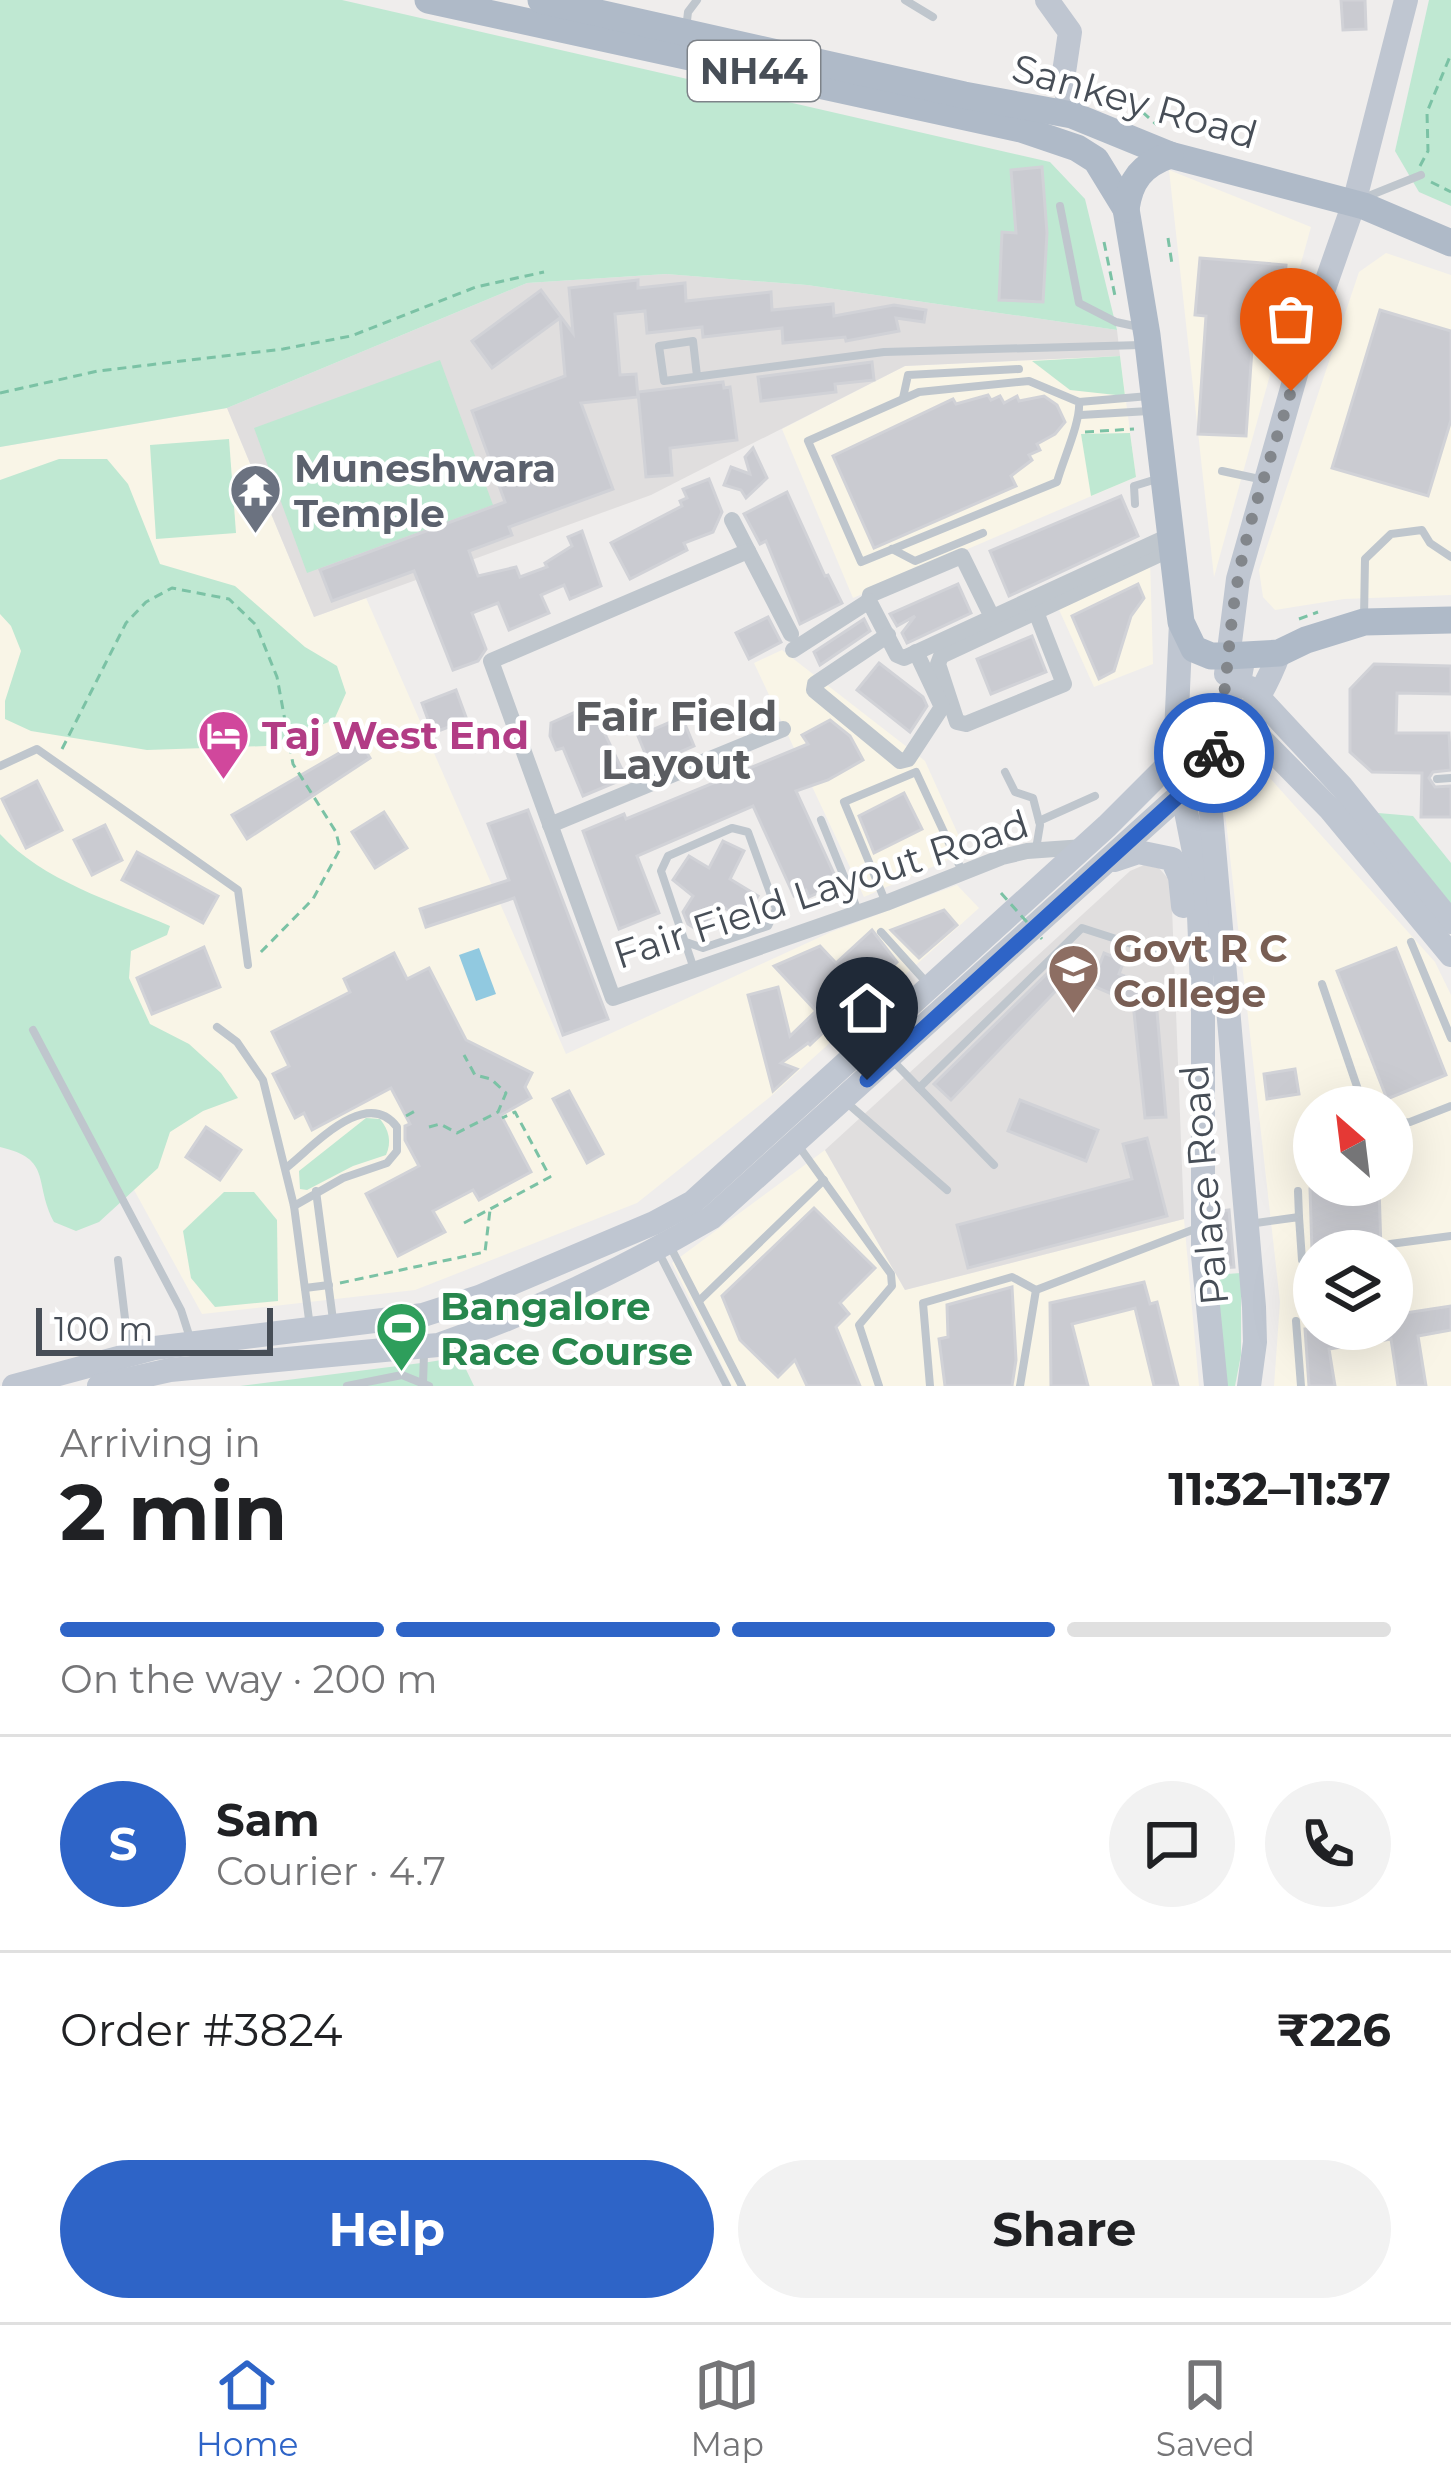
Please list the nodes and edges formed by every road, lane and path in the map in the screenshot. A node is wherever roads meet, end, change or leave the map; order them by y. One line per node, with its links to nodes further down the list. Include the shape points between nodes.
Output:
1 (428, 0): 13 (main road, Sankey Road / NH44, via 1021,129)
2 (541, 0): 8 (main road, Sankey Road)
3 (697, 0): 8 (lane)
4 (905, 0): 7 (lane)
5 (1047, 0): 11 (main road, via 1070,32 1063,79)
6 (1406, 0): 18 (main road)
7 (933, 17)
8 (686, 30): 11 (main road, Sankey Road)
9 (1451, 54): 15 (path, via 1427,112)
10 (1131, 103): 12 (path)
11 (1072, 115): 13 (main road); 14 (main road, Sankey Road)
12 (1158, 126)
13 (1077, 148): 16 (main road, Sankey Road / NH44)
14 (1170, 155): 18 (main road, Sankey Road); 20 (main road, via 1137,174)
15 (1421, 175): 17 (path); 18 (lane)
16 (1109, 178): 20 (main road, Palace Road)
17 (1451, 192)
18 (1354, 203): 23 (main road, Sankey Road); 39 (main road)
19 (1060, 206): 27 (lane, via 1079,303)
20 (1126, 209): 27 (main road, Palace Road)
21 (1168, 238): 24 (path)
22 (1104, 242): 26 (path)
23 (1451, 243)
24 (1172, 264)
25 (544, 272): 30 (path, via 476,286 351,336 98,371)
26 (1115, 296)
27 (1147, 336): 29 (lane, via 884,352); 33 (main road, Palace Road)
28 (1019, 370): 31 (lane, via 908,375)
29 (698, 376): 29 (lane, via 664,380 659,346 693,341)
30 (0, 393)
31 (903, 400): 32 (lane, via 1029,381); 44 (lane, via 808,442 861,562)
32 (1079, 402): 33 (lane); 34 (lane)
33 (1155, 403): 34 (lane); 38 (main road, Palace Road)
34 (1081, 415): 36 (lane)
35 (1134, 429): 36 (path)
36 (1071, 433): 44 (lane, via 1057,482)
37 (1222, 472): 39 (lane)
38 (1162, 478): 40 (lane, via 1134,486); 43 (main road, Palace Road)
39 (1265, 480): 56 (main road, via 1238,579)
40 (1135, 504)
41 (732, 520): 45 (street)
42 (983, 532): 44 (lane, via 915,561)
43 (1172, 541): 48 (street); 49 (street); 51 (main road, Palace Road)
44 (892, 549)
45 (748, 551): 47 (street, via 792,642); 72 (street, Fair Field Layout Road, via 490,661)
46 (1451, 556): 52 (lane, via 1422,530 1391,534 1365,559)
47 (869, 601): 49 (street, via 873,592 962,556); 53 (street)
48 (1036, 612): 48 (street, via 938,660 957,722 1064,684)
49 (992, 617): 54 (street)
50 (1451, 620): 52 (main road)
51 (1181, 622): 56 (main road, via 1194,649 1211,656); 59 (main road, Palace Road)
52 (1364, 622): 55 (main road)
53 (888, 635): 54 (street, via 901,658); 54 (street, via 814,690 900,761 942,707)
54 (916, 652)
55 (1280, 653): 56 (main road); 57 (main road)
56 (1235, 686): 57 (main road); 59 (main road); 61 (main road); 86 (main road)
57 (1260, 699): 80 (main road)
58 (783, 730): 72 (street)
59 (1175, 756): 67 (main road, Palace Road); 73 (main road)
60 (56, 762): 63 (lane, via 37,748); 87 (lane, via 238,890); 87 (path, via 126,622 146,602 172,588 229,599 256,625 277,677 293,764 340,849 313,898)
61 (1211, 762): 67 (main road); 108 (main road, Palace Road)
62 (1263, 764): 69 (path)
63 (0, 766)
64 (1005, 772): 71 (lane, via 1015,792 1033,798)
65 (1451, 778): 66 (lane)
66 (1436, 779)
67 (1181, 794): 75 (main road); 93 (main road, Palace Road, via 1197,867)
68 (1095, 796): 71 (lane)
69 (1222, 810)
70 (820, 820): 79 (lane)
71 (1039, 821): 74 (lane)
72 (550, 825): 88 (street, Fair Field Layout Road, via 613,998)
73 (1085, 847): 74 (street, Fair Field Layout Road); 90 (main road)
74 (1036, 850): 76 (street, Fair Field Layout Road)
75 (1109, 861): 93 (main road, Palace Road, via 1138,852 1172,860 1191,1012); 96 (main road)
76 (962, 872): 78 (street, Fair Field Layout Road); 78 (lane, via 916,772 844,802)
77 (1001, 893): 82 (path, bridge)
78 (886, 903): 79 (street, Fair Field Layout Road)
79 (859, 912): 88 (street, Fair Field Layout Road)
80 (1451, 922)
81 (881, 932): 90 (lane)
82 (1042, 939)
83 (686, 942): 83 (lane, via 661,871 668,856 732,828 748,832 776,909 768,926 703,948); 88 (lane)
84 (1411, 942): 94 (lane)
85 (1168, 956): 98 (lane, via 1082,928)
86 (1451, 956)
87 (248, 965)
88 (695, 970)
89 (1322, 984): 97 (lane)
90 (932, 989): 130 (main road, via 693,1202 479,1297 423,1315)
91 (217, 1027): 110 (lane, via 263,1080)
92 (33, 1030): 131 (lane)
93 (1202, 1031): 107 (main road, Palace Road)
94 (1451, 1038)
95 (464, 1055): 105 (path, via 475,1076 506,1093 498,1112 457,1133)
96 (890, 1058): 98 (lane); 99 (main road)
97 (1357, 1086)
98 (919, 1088): 109 (lane)
99 (844, 1101): 106 (main road); 112 (lane)
100 (1451, 1106): 103 (lane)
101 (417, 1110): 104 (path)
102 (502, 1118): 116 (path, via 515,1112 550,1178)
103 (1413, 1121)
104 (394, 1123): 110 (lane, via 362,1112); 113 (lane, via 399,1143 387,1163)
105 (429, 1127)
106 (797, 1144): 111 (lane); 124 (main road, via 711,1218)
107 (1203, 1152): 108 (main road); 120 (main road, Palace Road)
108 (1240, 1152): 119 (main road, Palace Road)
109 (994, 1165)
110 (286, 1168): 114 (lane)
111 (824, 1180): 129 (lane); 142 (lane, via 892,1278 859,1325)
112 (947, 1190)
113 (316, 1191): 114 (lane); 126 (lane)
114 (294, 1206): 127 (lane)
115 (1299, 1206): 117 (lane)
116 (490, 1210): 118 (path); 126 (path, via 485,1252)
117 (1299, 1217): 119 (lane); 121 (lane)
118 (464, 1223)
119 (1247, 1224): 146 (main road, Palace Road, via 1256,1342)
120 (1202, 1226): 128 (lane); 145 (main road, Palace Road)
121 (1300, 1230)
122 (1451, 1236): 123 (lane)
123 (1413, 1241)
124 (662, 1245): 129 (lane); 134 (main road); 140 (lane)
125 (118, 1260): 133 (lane)
126 (329, 1285): 127 (lane); 130 (lane)
127 (305, 1288): 130 (lane)
128 (1036, 1291): 143 (lane, via 1012,1277 922,1303); 144 (lane)
129 (700, 1300): 141 (lane)
130 (322, 1328): 131 (main road)
131 (192, 1344): 133 (main road)
132 (1298, 1350): 147 (lane)
133 (129, 1353): 137 (main road)
134 (407, 1359): 135 (main road); 136 (lane); 136 (lane); 139 (lane)
135 (171, 1378): 138 (main road)
136 (426, 1384)
137 (14, 1386)
138 (99, 1386)
139 (347, 1386)
140 (728, 1386)
141 (742, 1386)
142 (879, 1386)
143 (931, 1386)
144 (1020, 1386)
145 (1216, 1386)
146 (1249, 1386)
147 (1301, 1386)

